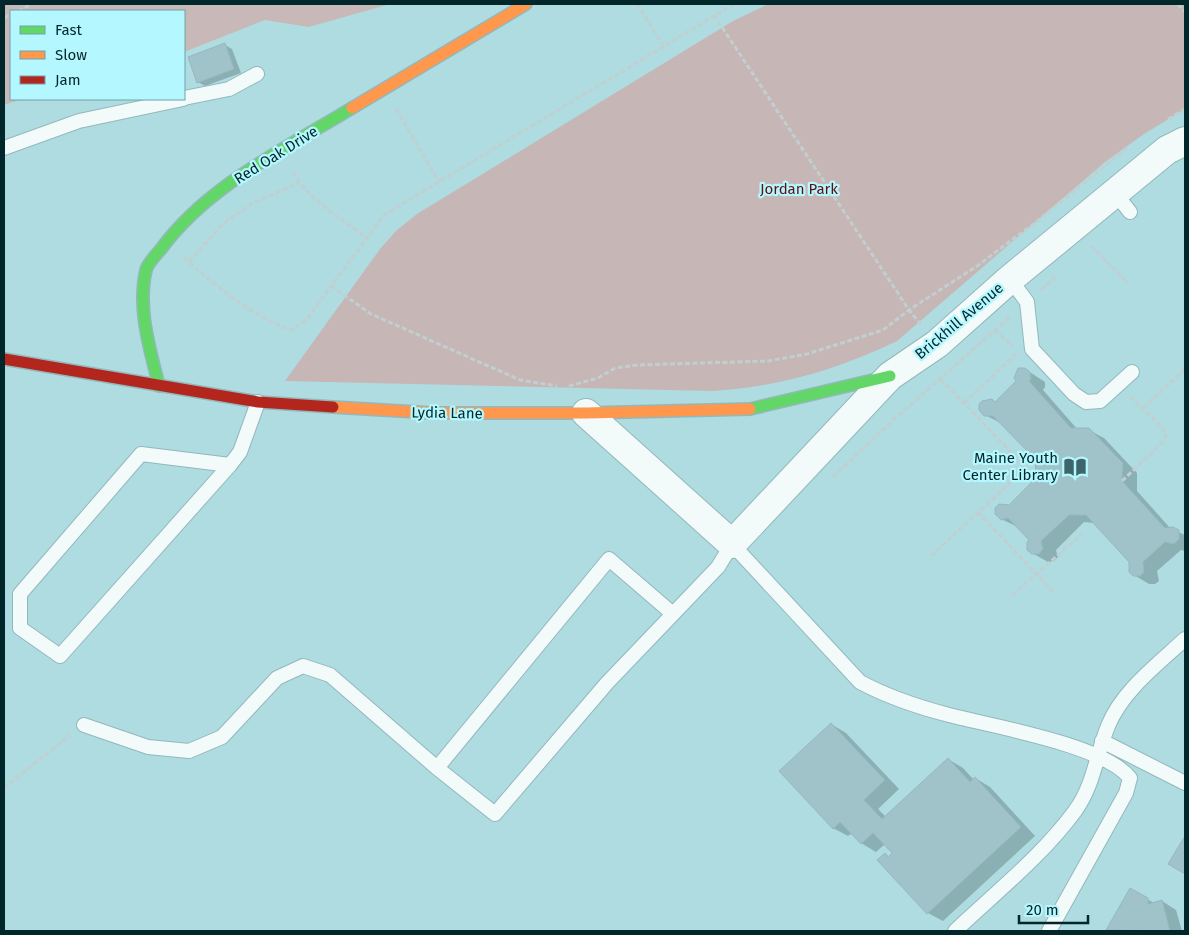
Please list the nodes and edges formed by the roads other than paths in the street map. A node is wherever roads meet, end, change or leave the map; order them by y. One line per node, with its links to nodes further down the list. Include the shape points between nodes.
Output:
1 (526, 4): 11 (street, Red Oak Drive, via 204,201 146,269 143,321)
2 (257, 74): 3 (lane, via 228,89)
3 (185, 99)
4 (178, 100): 6 (lane, via 79,122)
5 (1185, 141): 7 (street, Brickhill Avenue, via 1167,150 1123,202)
6 (4, 148)
7 (1010, 279): 9 (lane, via 1027,302 1032,349 1074,394 1086,402 1100,401); 10 (street, Brickhill Avenue, via 937,344)
8 (4, 359): 11 (street, Lydia Lane)
9 (1132, 372)
10 (890, 376): 13 (street, Lydia Lane, via 756,408); 15 (street, Brickhill Avenue)
11 (159, 386): 12 (street, Lydia Lane)
12 (258, 402): 13 (street, Lydia Lane, via 433,414); 14 (lane, via 240,452)
13 (586, 414): 15 (street)
14 (230, 465): 14 (lane, via 60,656 20,628 20,594 141,454)
15 (732, 544): 16 (lane, via 718,567); 20 (lane, via 860,682 911,704 1057,741)
16 (673, 614): 21 (lane, via 607,683 495,814); 21 (lane, via 609,559)
17 (1185, 639): 19 (lane, via 1142,679 1117,709)
18 (84, 725): 21 (lane, via 148,747 189,751 222,737 277,678 303,666 330,675)
19 (1102, 741): 20 (lane); 22 (lane)
20 (1099, 757): 23 (lane, via 1090,786 1076,810 1037,853); 24 (lane, via 1126,772 1130,785)
21 (437, 768)
22 (1185, 784)
23 (955, 931)
24 (1050, 931)

